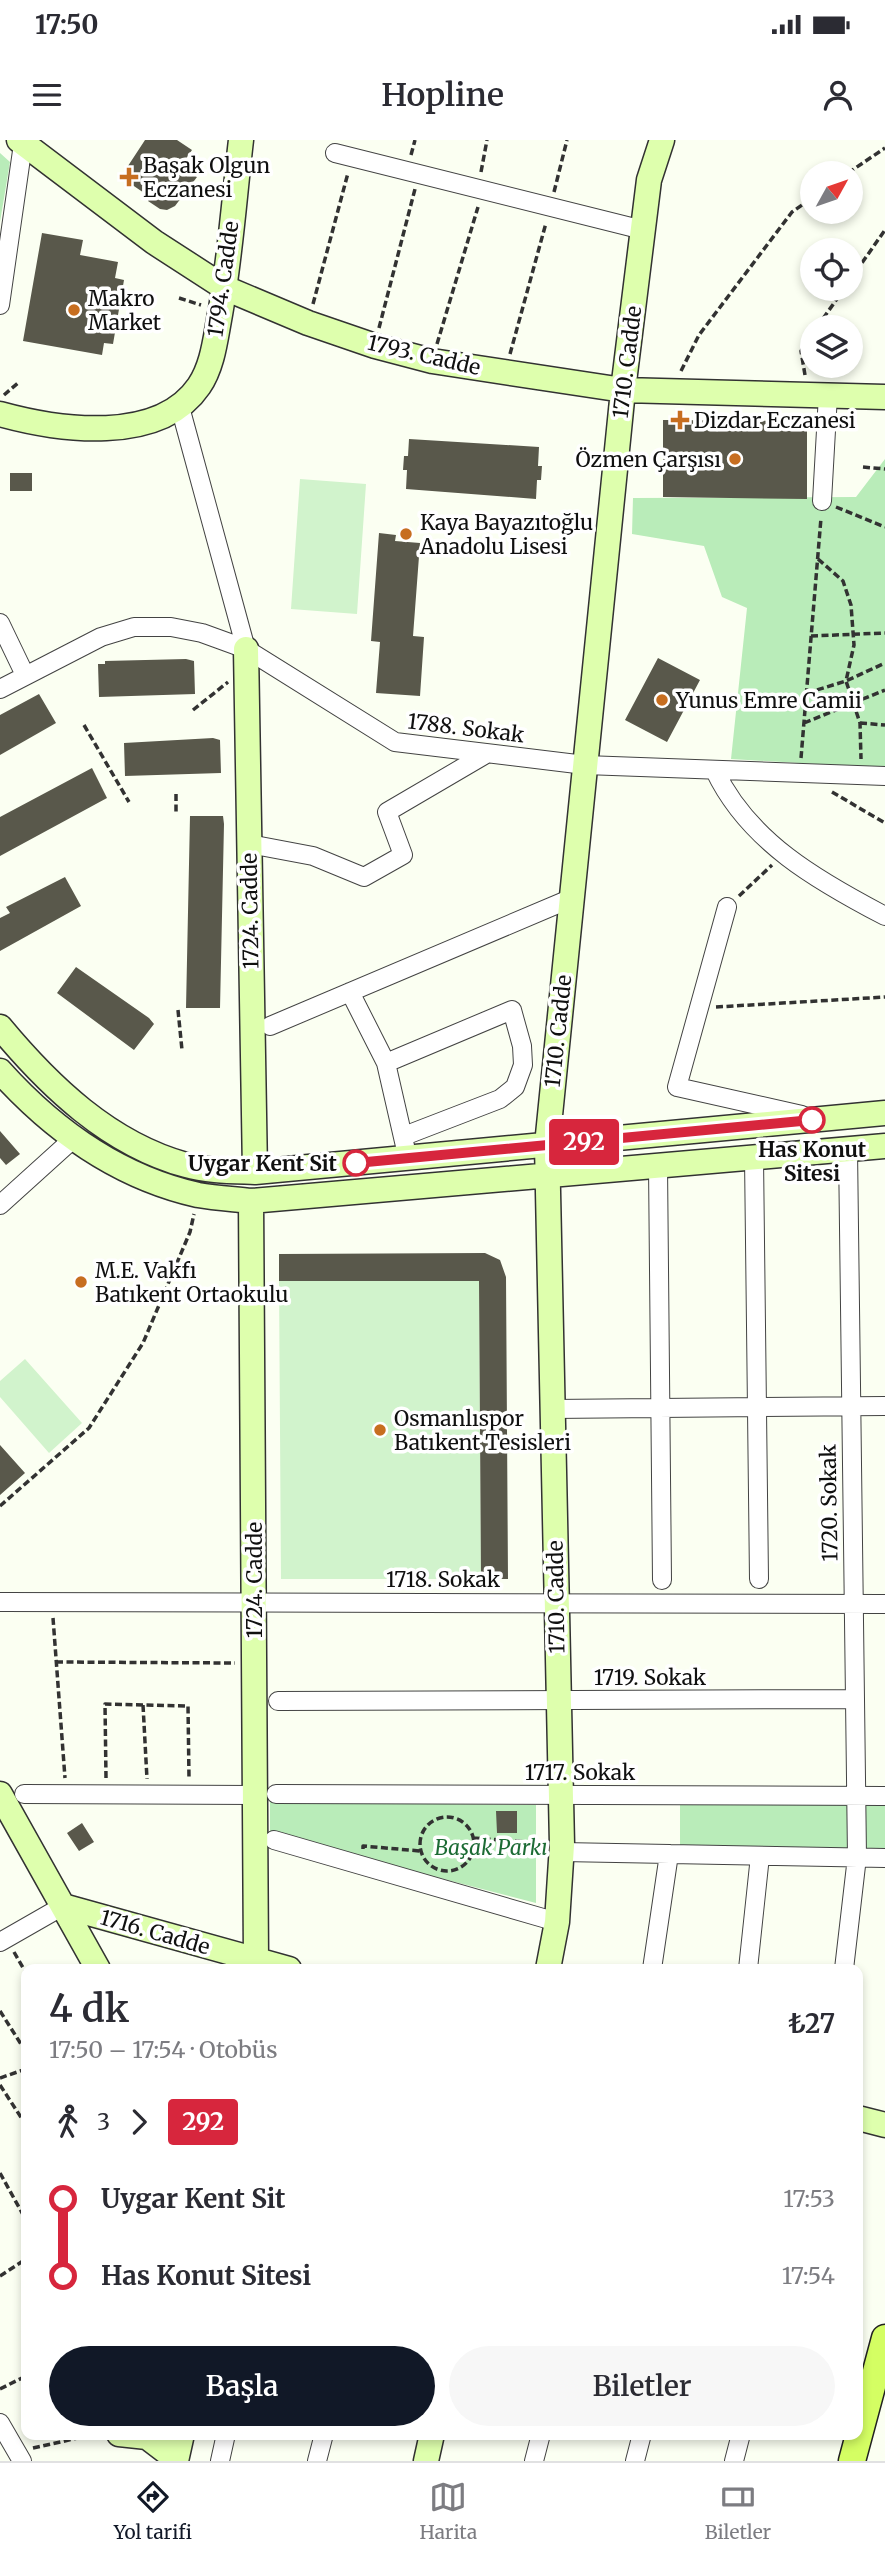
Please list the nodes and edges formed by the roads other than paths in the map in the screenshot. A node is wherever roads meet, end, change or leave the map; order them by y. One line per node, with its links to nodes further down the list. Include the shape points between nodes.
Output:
1 (241, 140): 6 (street, 1794. Cadde)
2 (662, 140): 5 (street, 1710. Cadde, via 649,180)
3 (22, 141): 6 (street, 1793. Cadde, via 154,242); 7 (street)
4 (344, 155): 5 (street)
5 (643, 230): 8 (street, 1710. Cadde)
6 (225, 288): 8 (street, 1793. Cadde, via 308,323 432,361); 11 (street, 1794. Cadde, via 205,376)
7 (0, 305)
8 (623, 390): 9 (street, 1793. Cadde); 19 (street, 1710. Cadde)
9 (818, 395): 10 (street, 1793. Cadde); 13 (street)
10 (885, 397)
11 (180, 407): 12 (street, via 146,421 99,428 56,426); 15 (street)
12 (0, 414)
13 (822, 501)
14 (0, 623): 16 (street)
15 (246, 658): 16 (street, 1788. Sokak, via 187,630 134,627 101,637); 18 (street, 1788. Sokak, via 395,742); 22 (street, 1724. Cadde)
16 (25, 675): 17 (street, 1788. Sokak)
17 (0, 689)
18 (486, 754): 19 (street, 1788. Sokak); 22 (street, via 387,812 403,855 364,877 313,856)
19 (585, 765): 20 (street, 1788. Sokak); 23 (street, 1710. Cadde)
20 (715, 771): 21 (street, 1788. Sokak); 25 (street, via 742,814 783,854 832,889)
21 (885, 776)
22 (249, 844): 40 (street, 1724. Cadde)
23 (572, 898): 26 (street); 34 (street, 1710. Cadde)
24 (727, 907): 32 (street, via 677,1087)
25 (885, 916)
26 (350, 992): 28 (street); 29 (street)
27 (0, 1027): 40 (street, via 79,1108 131,1142 187,1166)
28 (270, 1027)
29 (386, 1063): 36 (street); 36 (street, via 512,1010 523,1065 515,1087)
30 (3, 1080): 33 (street)
31 (885, 1113): 32 (street)
32 (821, 1119): 34 (street)
33 (73, 1139): 42 (street, via 153,1182 198,1195); 43 (street)
34 (547, 1145): 36 (street); 41 (street, 1710. Cadde)
35 (885, 1146): 37 (street)
36 (405, 1147): 40 (street)
37 (848, 1149): 38 (street); 45 (street, 1720. Sokak)
38 (754, 1157): 39 (street); 47 (street)
39 (658, 1165): 41 (street); 46 (street)
40 (255, 1172)
41 (547, 1175): 42 (street); 48 (street, 1710. Cadde)
42 (251, 1200): 51 (street, 1724. Cadde)
43 (0, 1205)
44 (885, 1406): 45 (street)
45 (851, 1407): 47 (street); 54 (street, 1720. Sokak)
46 (660, 1408): 47 (street); 48 (street); 50 (street)
47 (757, 1408): 49 (street)
48 (552, 1409): 53 (street, 1710. Cadde)
49 (760, 1579)
50 (662, 1580)
51 (254, 1601): 52 (street, 1718. Sokak); 53 (street, 1718. Sokak); 60 (street, 1724. Cadde)
52 (0, 1602)
53 (556, 1602): 54 (street, 1718. Sokak); 57 (street, 1710. Cadde)
54 (853, 1604): 55 (street, 1718. Sokak); 56 (street, 1720. Sokak)
55 (885, 1604)
56 (854, 1699): 57 (street, 1719. Sokak); 62 (street, 1720. Sokak)
57 (559, 1700): 58 (street, 1719. Sokak); 61 (street, 1710. Cadde)
58 (278, 1701)
59 (12, 1794): 60 (street, 1717. Sokak); 70 (street)
60 (266, 1795): 61 (street, 1717. Sokak); 73 (street, 1724. Cadde)
61 (561, 1795): 62 (street, 1717. Sokak); 65 (street, 1710. Cadde)
62 (855, 1796): 63 (street, 1717. Sokak); 68 (street, 1720. Sokak)
63 (885, 1796)
64 (274, 1840): 71 (street)
65 (562, 1848): 66 (street); 71 (street, 1710. Cadde)
66 (669, 1854): 67 (street); 77 (street)
67 (760, 1856): 68 (street); 78 (street)
68 (857, 1857): 69 (street); 79 (street, 1720. Sokak)
69 (885, 1858)
70 (62, 1906): 72 (street); 73 (street, 1716. Cadde); 74 (street)
71 (557, 1922): 76 (street, 1710. Cadde)
72 (3, 1940)
73 (256, 1960): 75 (street, 1716. Cadde)
74 (95, 1964)
75 (271, 1964)
76 (549, 1964)
77 (653, 1964)
78 (749, 1964)
79 (845, 1964)
80 (863, 2119): 81 (street)
81 (885, 2125)
82 (885, 2338): 83 (main road)
83 (863, 2420)
84 (0, 2423): 94 (street)
85 (150, 2440): 95 (street)
86 (181, 2440): 95 (street)
87 (224, 2440): 96 (street)
88 (322, 2440): 97 (street)
89 (431, 2440): 98 (street)
90 (539, 2440): 99 (street)
91 (640, 2440): 100 (street)
92 (739, 2440): 101 (street)
93 (858, 2440): 102 (main road)
94 (19, 2457)
95 (178, 2460)
96 (219, 2461)
97 (317, 2461)
98 (426, 2461)
99 (534, 2461)
100 (635, 2461)
101 (734, 2461)
102 (852, 2461)

